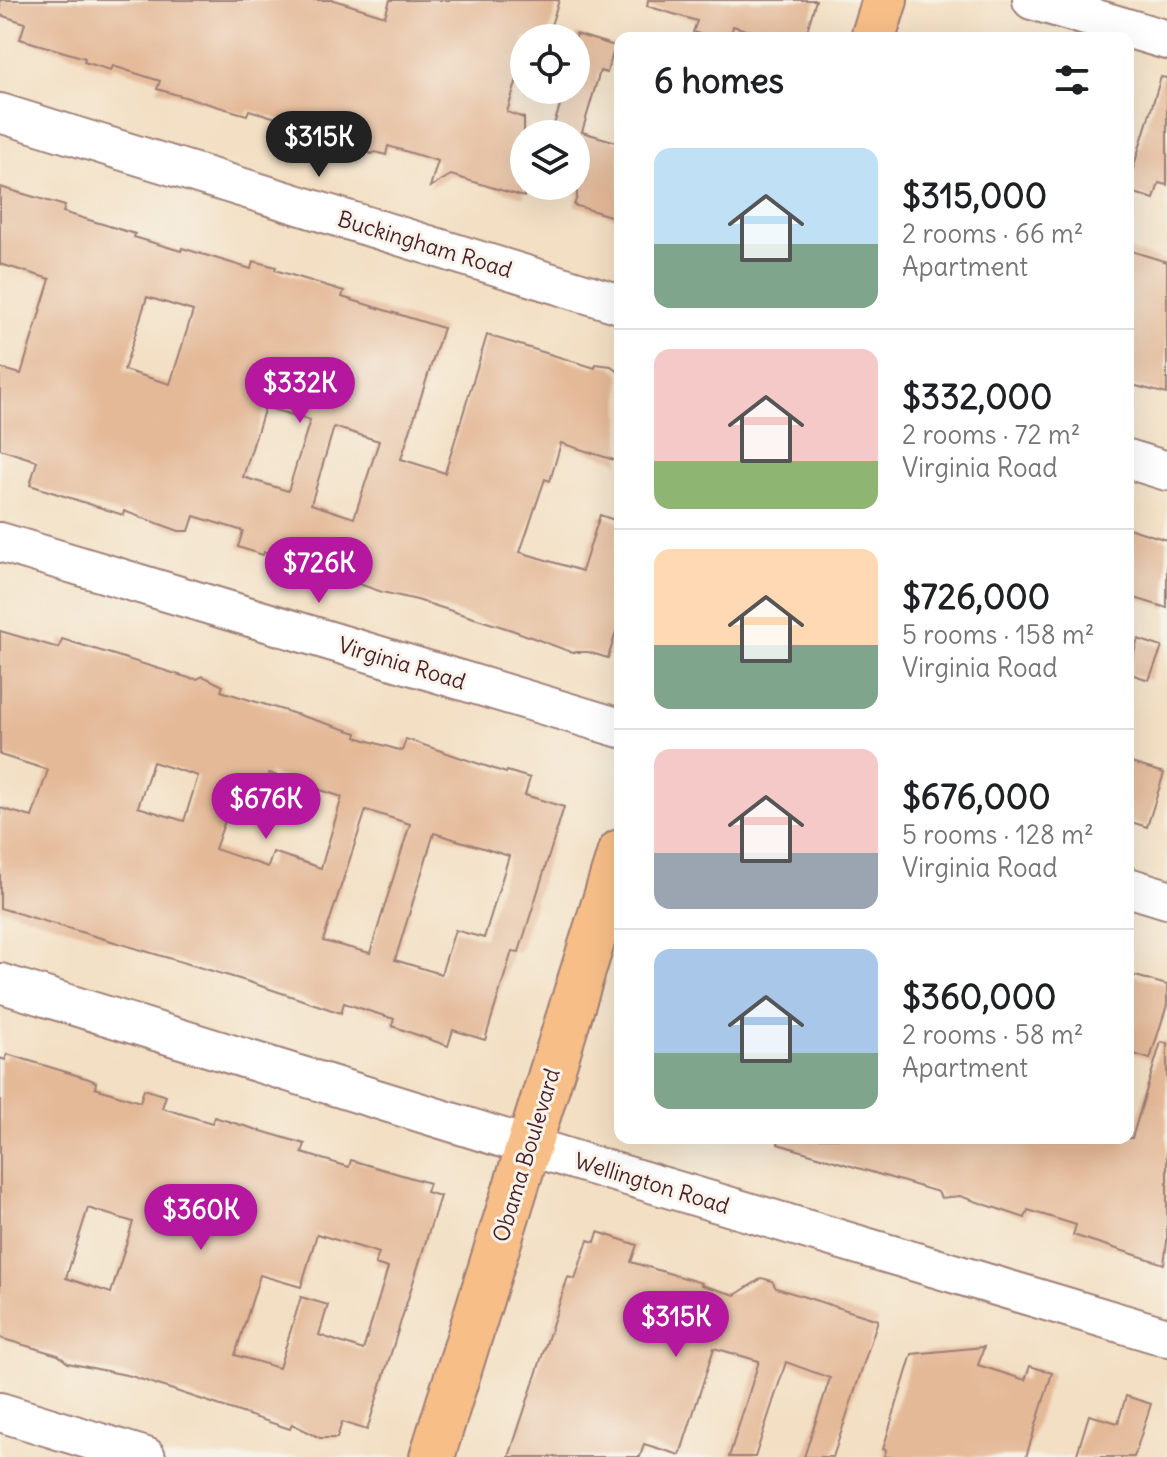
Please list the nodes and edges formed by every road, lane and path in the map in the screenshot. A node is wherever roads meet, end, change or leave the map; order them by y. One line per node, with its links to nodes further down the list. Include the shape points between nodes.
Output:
1 (885, 0): 3 (main road)
2 (1032, 0): 4 (street)
3 (875, 32)
4 (1167, 40)
5 (0, 113): 6 (street, Buckingham Road)
6 (614, 302)
7 (1134, 461): 8 (street)
8 (1167, 471)
9 (0, 542): 10 (street, Virginia Road)
10 (614, 726)
11 (614, 871): 15 (main road, Obama Boulevard)
12 (1134, 889): 13 (street)
13 (1167, 899)
14 (0, 983): 15 (street, Wellington Road)
15 (529, 1146): 16 (street, Wellington Road); 19 (main road, Obama Boulevard)
16 (1167, 1337)
17 (0, 1412): 18 (street)
18 (146, 1457)
19 (432, 1457)

